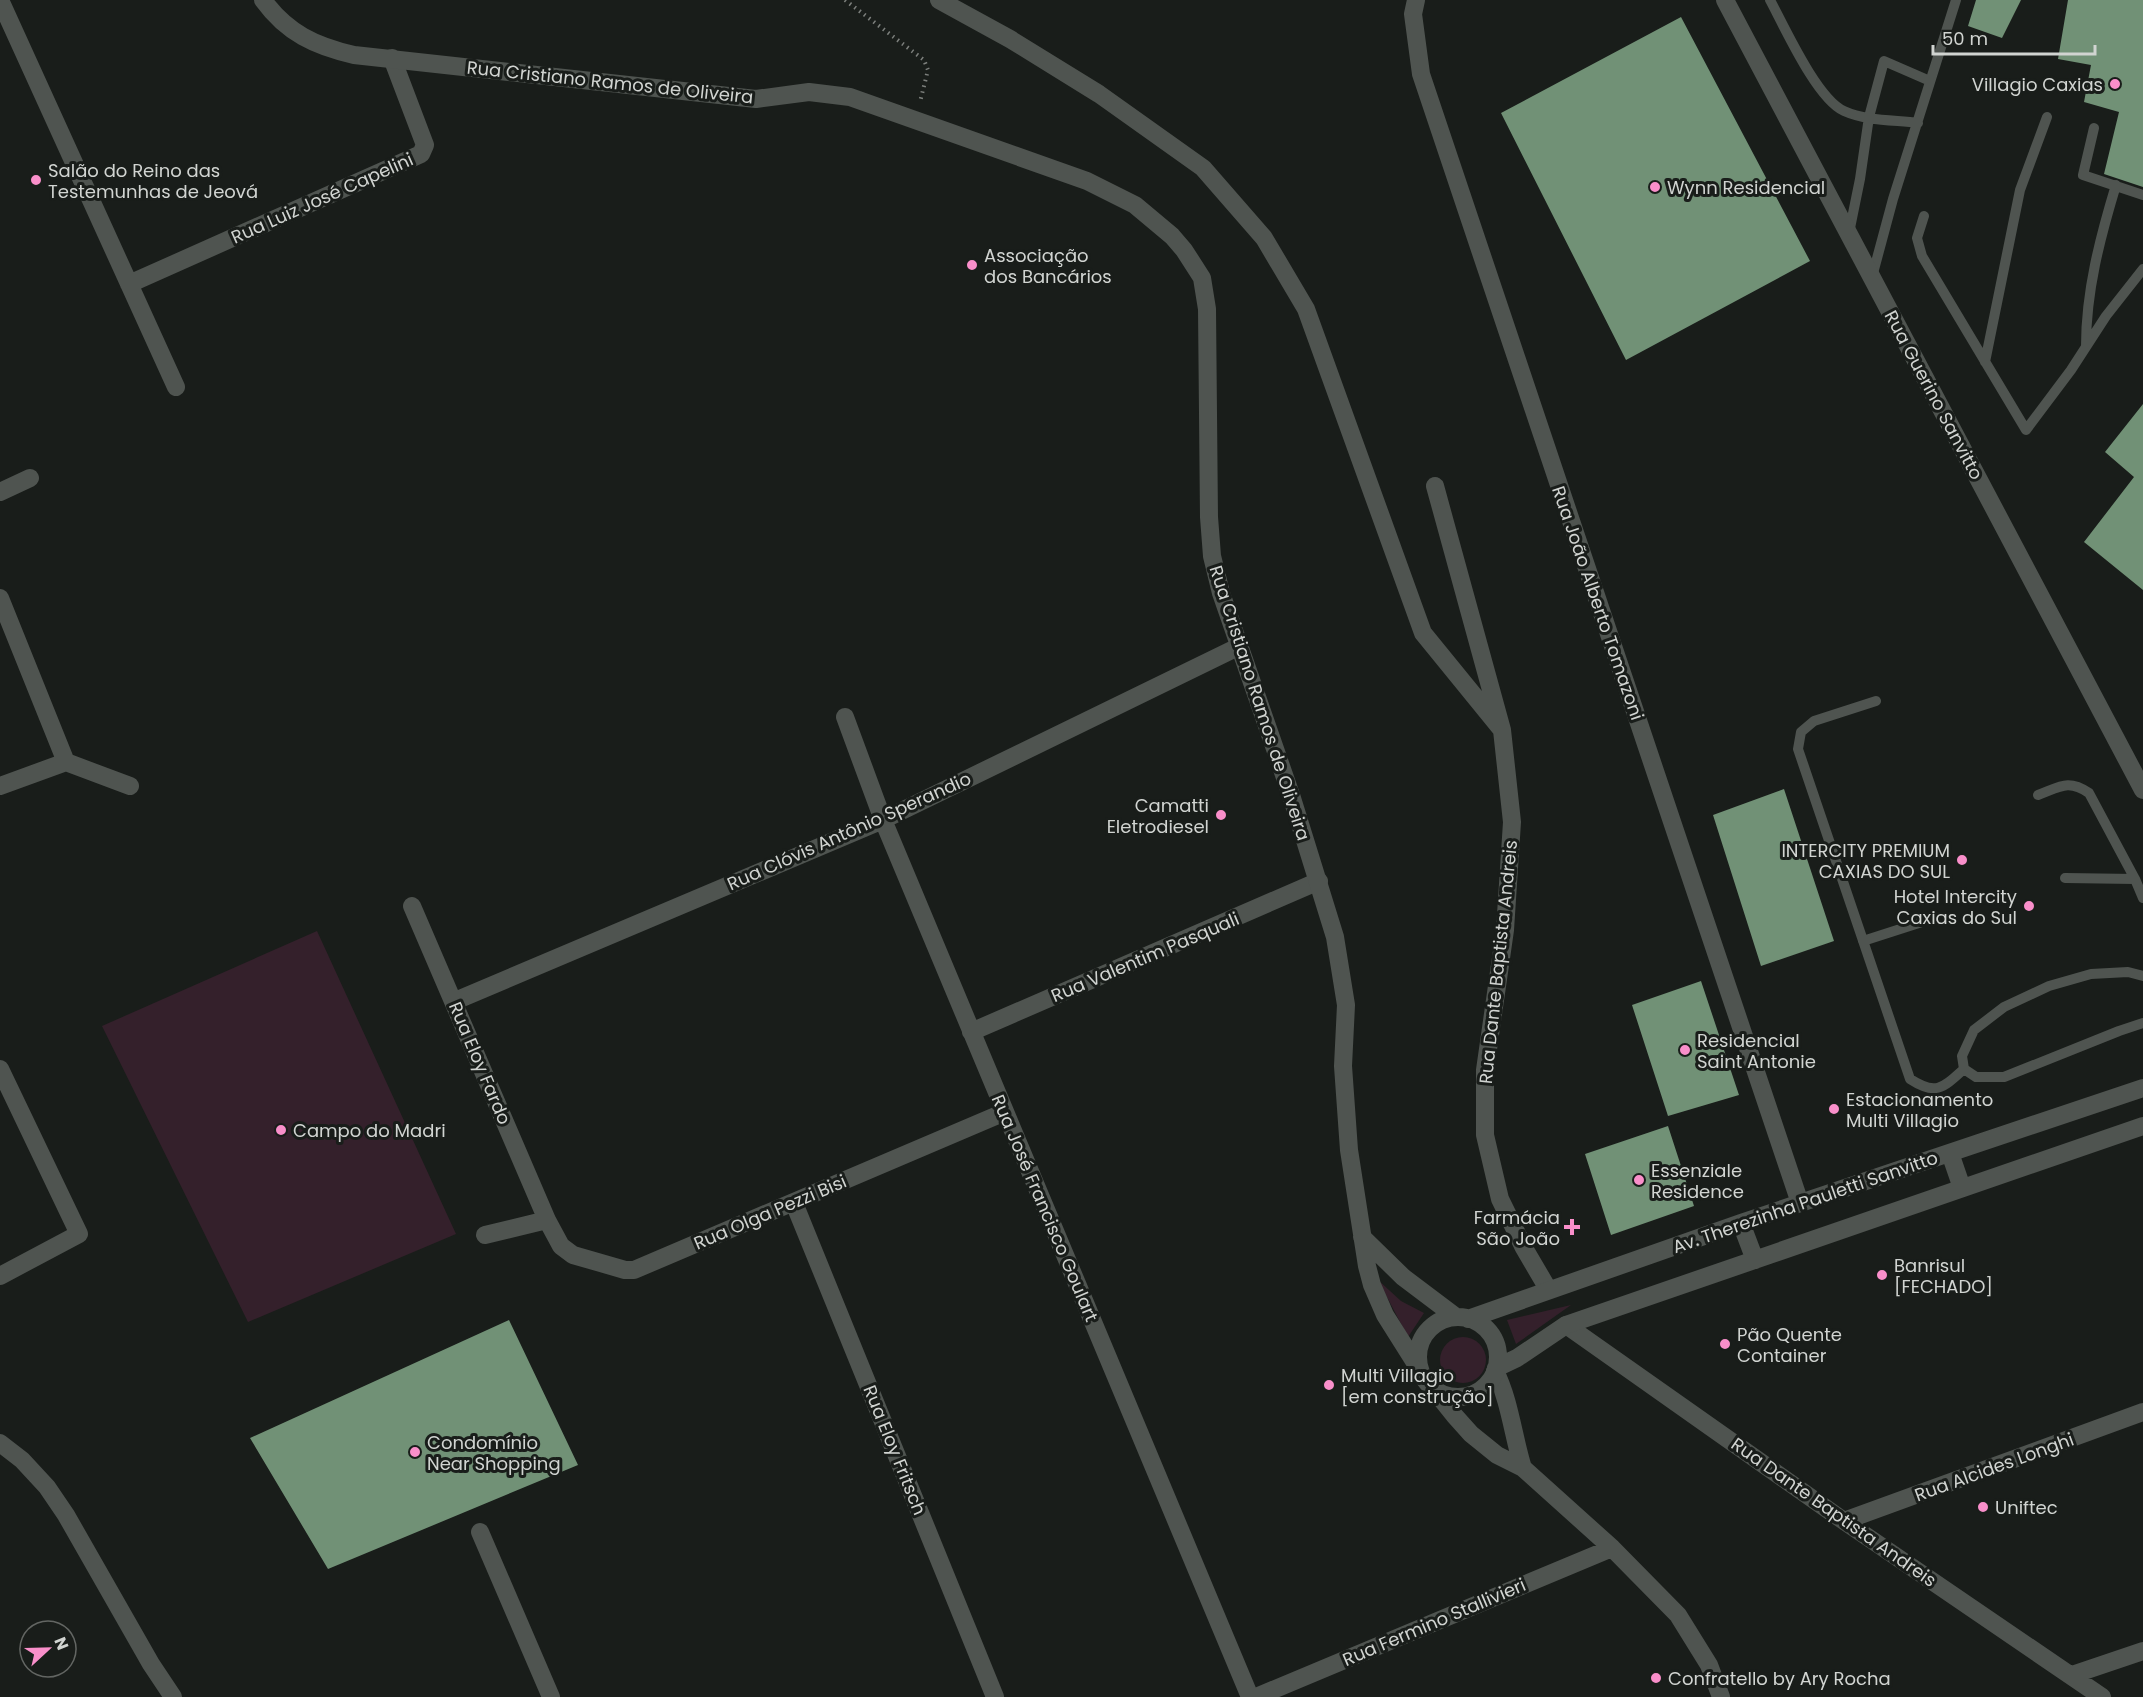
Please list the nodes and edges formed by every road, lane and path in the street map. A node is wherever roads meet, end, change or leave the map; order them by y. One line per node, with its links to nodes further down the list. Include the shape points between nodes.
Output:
1 (0, 0): 22 (street)
2 (263, 0): 9 (street, Rua Cristiano Ramos de Oliveira, via 296,34 326,48)
3 (844, 0): 13 (path, via 924,60 927,79)
4 (939, 0): 33 (street, via 1099,94 1203,168 1264,238 1305,309 1423,633)
5 (1416, 0): 59 (street, Rua João Alberto Tomazoni, via 1413,14 1420,74)
6 (1725, 0): 19 (street, Rua Guerino Sanvitto)
7 (1770, 0): 11 (lane, via 1821,91 1834,106)
8 (1956, 0): 10 (lane)
9 (392, 58): 13 (street, Rua Cristiano Ramos de Oliveira, via 756,99 809,92 850,98); 22 (street, Rua Luiz José Capelini, via 425,146 421,154)
10 (1930, 81): 11 (lane, via 1884,61); 14 (lane)
11 (1869, 117): 14 (lane); 19 (lane)
12 (2047, 117): 24 (lane, via 2020,190)
13 (915, 120): 30 (street, Rua Cristiano Ramos de Oliveira, via 1087,181 1135,205 1185,250 1202,278 1207,309 1212,556)
14 (1918, 123): 21 (lane)
15 (2094, 128): 16 (lane, via 2083,175)
16 (2116, 185): 17 (lane); 23 (lane, via 2094,269)
17 (2143, 195)
18 (1924, 216): 24 (lane, via 1917,237 1922,256)
19 (1849, 234): 21 (street, Rua Guerino Sanvitto)
20 (2143, 268): 23 (lane)
21 (1872, 277): 37 (street, Rua Guerino Sanvitto)
22 (129, 284): 25 (street)
23 (2086, 346): 24 (lane, via 2026,430)
24 (1985, 362)
25 (176, 387)
26 (30, 478): 28 (street)
27 (1435, 486): 33 (street, Rua Dante Baptista Andreis)
28 (0, 492)
29 (0, 598): 34 (street)
30 (1238, 648): 39 (street, Rua Clóvis Antônio Sperandio); 42 (street, Rua Cristiano Ramos de Oliveira)
31 (1876, 701): 46 (lane, via 1814,721 1801,732 1798,749)
32 (845, 717): 39 (street, Rua José Francisco Goulart)
33 (1502, 730): 66 (street, Rua Dante Baptista Andreis, via 1512,822 1505,930 1485,1070 1485,1135 1500,1198)
34 (66, 762): 35 (street); 36 (street)
35 (0, 786)
36 (130, 786)
37 (2143, 790)
38 (2038, 795): 41 (lane, via 2068,784 2088,793)
39 (883, 820): 48 (street, Rua Clóvis Antônio Sperandio); 50 (street, Rua José Francisco Goulart)
40 (2065, 878): 41 (lane)
41 (2135, 879): 43 (lane)
42 (1319, 881): 50 (street, Rua Valentim Pasquali); 63 (street, Rua Cristiano Ramos de Oliveira, via 1335,937 1346,1005 1343,1066 1349,1150)
43 (2143, 898)
44 (412, 906): 48 (street, Rua Eloy Fardo)
45 (1922, 922): 46 (lane)
46 (1863, 942): 52 (lane, via 1910,1079 1925,1089 1944,1087)
47 (2143, 976): 52 (lane, via 2128,972 2091,974 2049,986 2004,1007 1974,1030 1962,1056)
48 (455, 1001): 60 (street, Rua Eloy Fardo)
49 (2143, 1023): 52 (lane, via 2004,1077 1976,1077)
50 (971, 1032): 54 (street, Rua José Francisco Goulart)
51 (0, 1069): 65 (street, via 79,1234)
52 (1964, 1069)
53 (2143, 1088): 56 (street, Av. Therezinha Pauletti Sanvitto)
54 (1005, 1112): 58 (street, Rua Olga Pezzi Bisi); 83 (street, Rua José Francisco Goulart)
55 (2143, 1126): 57 (street)
56 (1950, 1153): 57 (street); 59 (street, Av. Therezinha Pauletti Sanvitto)
57 (1962, 1188): 64 (street)
58 (794, 1203): 60 (street, Rua Olga Pezzi Bisi, via 634,1270 573,1254 561,1246); 82 (street, Rua Eloy Fritsch)
59 (1800, 1203): 61 (street, Av. Therezinha Pauletti Sanvitto)
60 (547, 1220): 62 (street)
61 (1741, 1223): 64 (street); 66 (street, Av. Therezinha Pauletti Sanvitto)
62 (485, 1235)
63 (1362, 1237): 67 (street, via 1403,1277); 69 (street, Rua Cristiano Ramos de Oliveira, via 1372,1285 1385,1315)
64 (1755, 1260): 68 (street)
65 (0, 1276)
66 (1548, 1289): 67 (street, Av. Therezinha Pauletti Sanvitto)
67 (1462, 1318): 69 (street, via 1444,1320 1425,1334 1420,1345); 70 (street, via 1489,1332 1495,1344)
68 (1566, 1325): 70 (street); 75 (street, Rua Dante Baptista Andreis)
69 (1419, 1369): 71 (street)
70 (1496, 1370): 71 (street, via 1488,1384 1476,1393 1448,1396); 74 (street)
71 (1434, 1390): 74 (street, via 1471,1434 1497,1455)
72 (2143, 1412): 75 (street, Rua Alcides Longhi)
73 (0, 1443): 80 (street, via 22,1460 66,1515)
74 (1523, 1468): 77 (street)
75 (1844, 1521): 79 (street, Rua Dante Baptista Andreis)
76 (480, 1532): 81 (street)
77 (1612, 1548): 84 (street, Rua Fermino Stallivieri); 85 (street, via 1678,1615 1709,1665)
78 (2143, 1651): 79 (street)
79 (2072, 1675): 86 (street, Rua Dante Baptista Andreis)
80 (173, 1697)
81 (551, 1697)
82 (995, 1697)
83 (1250, 1697)
84 (1256, 1697)
85 (1721, 1697)
86 (2102, 1697)

